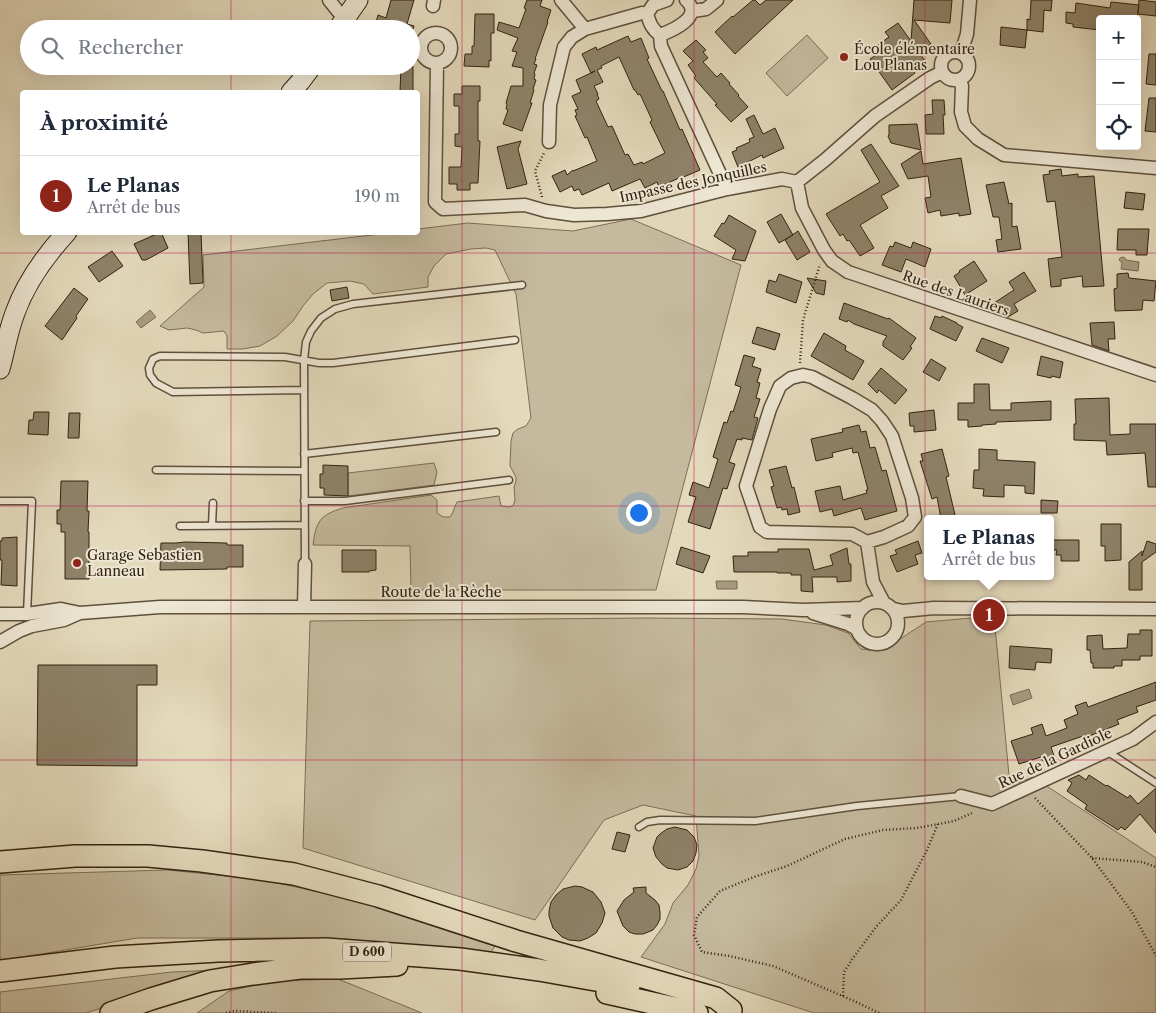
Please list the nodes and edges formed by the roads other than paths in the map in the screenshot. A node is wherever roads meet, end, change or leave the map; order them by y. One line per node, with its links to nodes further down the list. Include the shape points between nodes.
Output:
1 (329, 0): 9 (street)
2 (358, 0): 10 (main road)
3 (561, 0): 11 (street)
4 (666, 0): 8 (street, via 654,5)
5 (717, 0): 7 (street, via 706,9)
6 (970, 0): 13 (street, via 967,34)
7 (689, 6): 12 (street, via 690,17)
8 (647, 14): 11 (street); 12 (street, via 654,31)
9 (339, 20)
10 (344, 20)
11 (585, 29): 19 (street, via 564,46 550,105)
12 (660, 35): 22 (street, via 660,46)
13 (961, 52): 15 (street, via 946,54 941,62); 17 (street, via 968,60 969,69)
14 (436, 64): 22 (street, Impasse des Jonquilles, via 435,202 443,209 525,205 574,215 607,214 641,211)
15 (942, 72): 17 (street, via 949,79); 21 (street, via 875,116)
16 (305, 75): 18 (main road)
17 (959, 80): 20 (street, via 965,126 978,139 1004,154)
18 (293, 90)
19 (549, 142)
20 (1156, 168)
21 (797, 182): 22 (street, Impasse des Jonquilles, via 782,179); 28 (street, Rue des Lauriers, via 802,208 824,250 832,261 848,272)
22 (726, 190)
23 (64, 235): 27 (main road, via 23,293)
24 (522, 285): 26 (lane, via 353,304 335,309 321,318 311,331)
25 (515, 340): 26 (lane, via 333,363)
26 (304, 360): 29 (lane); 29 (lane, via 160,356 153,360 150,368 150,375 156,383 173,392)
27 (0, 369)
28 (1156, 376)
29 (304, 390): 31 (lane)
30 (496, 432): 31 (lane)
31 (304, 454): 33 (lane)
32 (156, 470): 33 (lane)
33 (304, 471): 36 (lane)
34 (508, 480): 36 (lane, via 345,501)
35 (0, 501): 52 (lane, via 32,501)
36 (304, 501): 38 (lane)
37 (212, 503): 40 (lane)
38 (304, 525): 40 (lane); 42 (lane)
39 (180, 526): 40 (lane)
40 (212, 526)
41 (867, 542): 41 (street, via 908,526 914,516 912,498 892,436 872,410 852,398 812,377 791,378 780,386 770,409 746,486 760,527 767,532 852,534); 43 (street)
42 (304, 564): 46 (street)
43 (873, 582): 44 (street); 45 (street)
44 (865, 606): 45 (street, via 878,602); 49 (street, Route de la Rèche); 53 (street, via 857,617)
45 (889, 606): 47 (street, via 903,611); 54 (street, via 897,615)
46 (304, 607): 49 (street, Route de la Rèche); 50 (street, Route de la Rèche, via 160,607)
47 (934, 608): 48 (street); 54 (street)
48 (1156, 609)
49 (803, 610): 53 (street, Route de la Rèche)
50 (80, 613): 52 (street, Route de la Rèche, via 61,609); 55 (street, Route de la Rèche, via 64,620 32,626)
51 (0, 614): 52 (street, Route de la Rèche)
52 (27, 614)
53 (857, 629): 54 (street, via 870,644 890,640)
54 (898, 629)
55 (0, 642)
56 (1156, 722): 57 (street, Rue de la Gardiole, via 1133,739)
57 (1107, 751): 58 (lane); 59 (street, Rue de la Gardiole, via 992,804)
58 (1156, 783)
59 (961, 796): 60 (lane, via 857,806 755,821 660,820)
60 (639, 827)
61 (0, 862): 65 (main road, via 75,856 148,856 294,874 378,896 516,941 716,998)
62 (400, 965): 64 (main road, D 600, via 331,960 218,959); 66 (main road, via 300,968 210,981); 67 (main road, D 600, via 539,981)
63 (0, 971): 65 (main road, D 600, via 115,957 218,950 326,949 460,958 673,995)
64 (0, 982)
65 (736, 1011)
66 (111, 1013)
67 (697, 1013)

